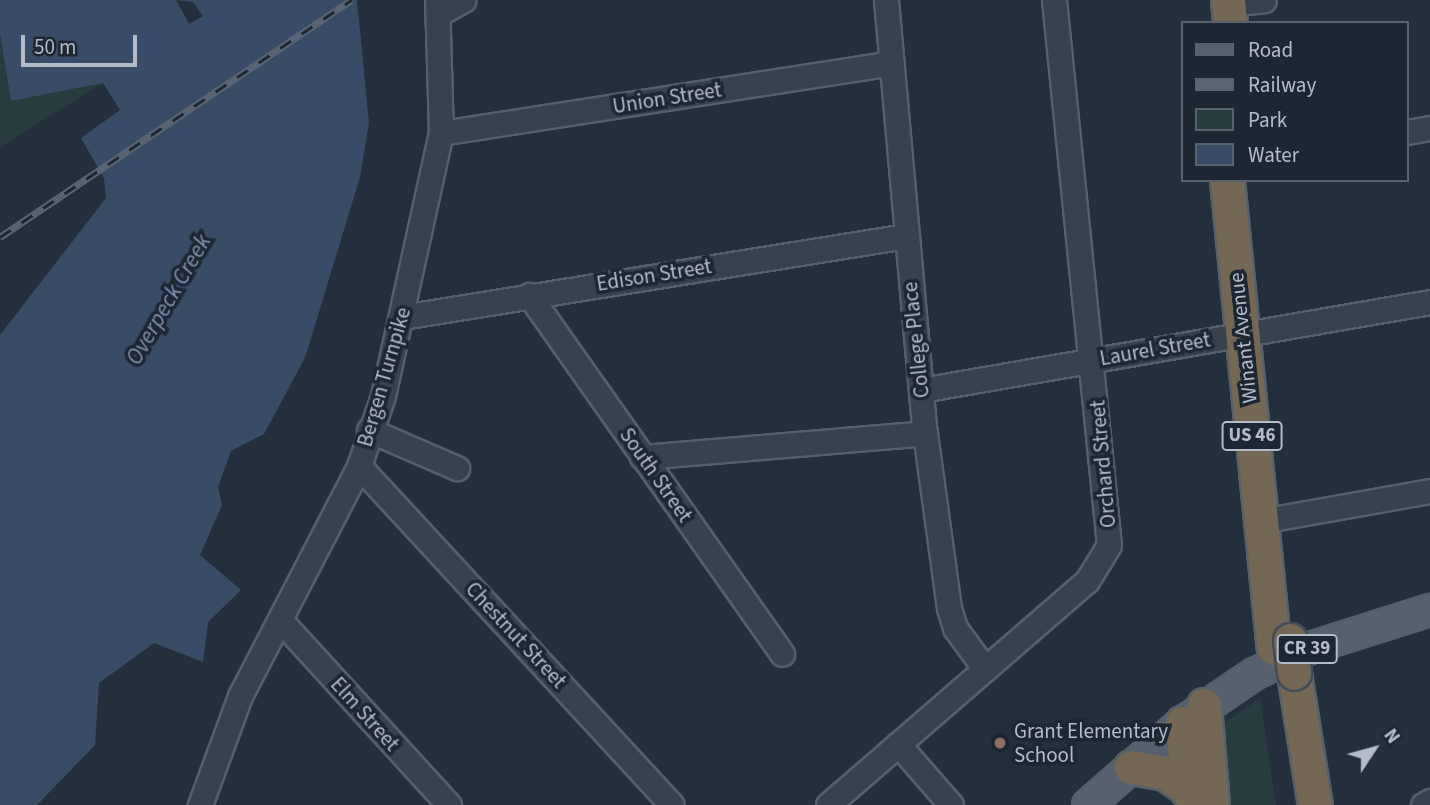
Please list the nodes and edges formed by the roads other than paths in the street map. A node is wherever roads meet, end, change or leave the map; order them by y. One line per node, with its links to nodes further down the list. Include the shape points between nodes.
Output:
1 (463, 0): 5 (street)
2 (886, 0): 7 (street, College Place)
3 (1054, 0): 18 (street, Orchard Street)
4 (1264, 0): 6 (street)
5 (438, 7): 10 (street, Bergen Turnpike)
6 (1222, 10)
7 (892, 63): 10 (street, Union Street); 13 (street, College Place)
8 (1430, 128): 9 (street)
9 (1409, 132)
10 (442, 133): 16 (street, Bergen Turnpike)
11 (1227, 182): 17 (highway, Winant Avenue / US 46)
12 (1245, 182): 17 (highway, Winant Avenue / US 46)
13 (906, 236): 14 (street, Edison Street); 19 (street, College Place)
14 (529, 295): 16 (street, Edison Street); 22 (street, South Street)
15 (1430, 302): 17 (street, Laurel Street)
16 (402, 317): 20 (street, Bergen Turnpike, via 383,396)
17 (1251, 333): 18 (street, Laurel Street); 26 (highway, Winant Avenue / US 46)
18 (1093, 359): 19 (street, Laurel Street); 31 (street, Orchard Street, via 1109,545 1094,574)
19 (921, 390): 21 (street, College Place)
20 (369, 430): 23 (street, Bergen Turnpike); 24 (street)
21 (925, 433): 22 (street); 31 (street, College Place, via 949,608 955,628)
22 (642, 457): 29 (street, South Street)
23 (359, 466): 28 (street, Bergen Turnpike); 39 (street, Chestnut Street)
24 (457, 468)
25 (1430, 491): 26 (street)
26 (1270, 528): 30 (highway, US 46)
27 (1430, 610): 32 (main road, CR 39, via 1282,659)
28 (282, 622): 37 (street, Bergen Turnpike, via 240,696); 38 (street, Elm Street)
29 (782, 654)
30 (1284, 661): 43 (highway, US 46); 44 (highway, US 46)
31 (985, 669): 33 (street, Orchard Street)
32 (1193, 714): 34 (main road, CR 39); 35 (highway)
33 (898, 744): 40 (street, Orchard Street); 41 (street)
34 (1131, 767): 35 (highway, via 1165,773); 42 (main road, CR 39)
35 (1197, 800)
36 (1430, 801): 45 (street)
37 (200, 805)
38 (449, 805)
39 (672, 805)
40 (828, 805)
41 (951, 805)
42 (1088, 805)
43 (1295, 805)
44 (1315, 805)
45 (1423, 805)

